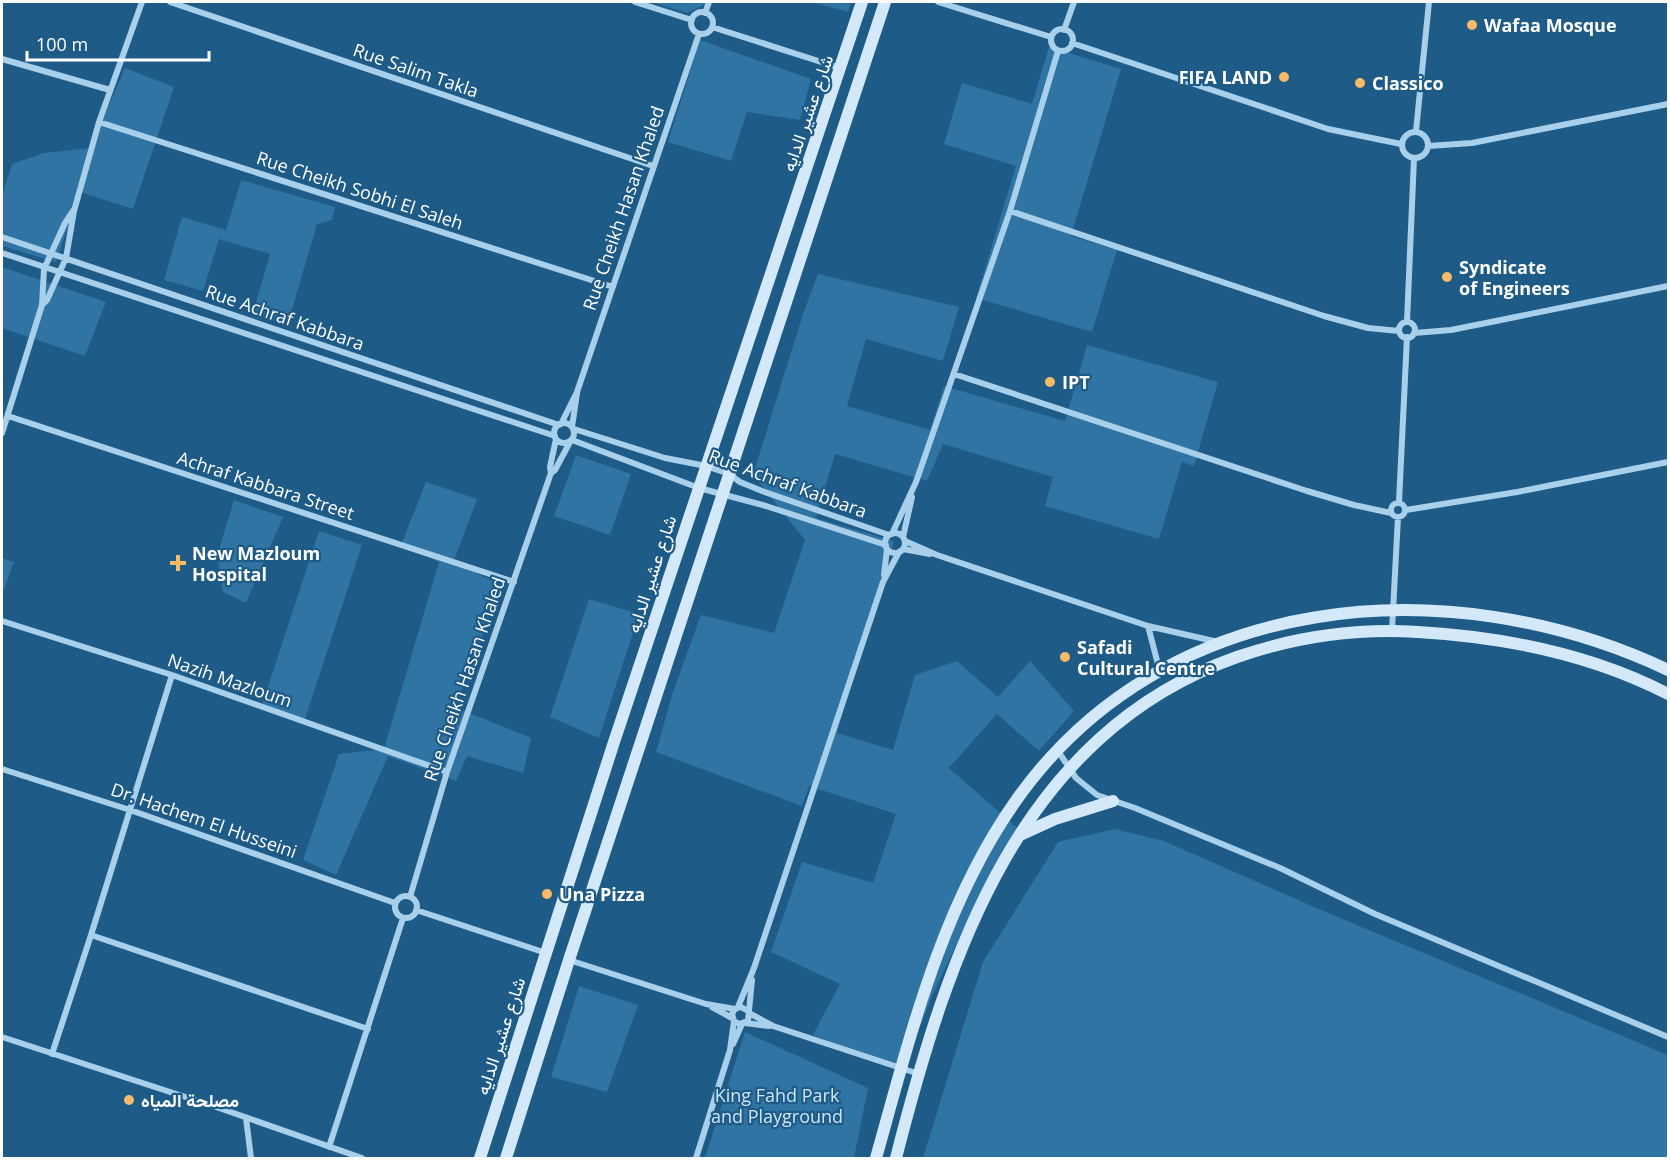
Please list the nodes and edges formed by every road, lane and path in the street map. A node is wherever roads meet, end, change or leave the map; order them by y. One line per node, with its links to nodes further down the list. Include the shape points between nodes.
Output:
1 (142, 2): 20 (street)
2 (170, 2): 27 (street, Rue Salim Takla)
3 (635, 2): 11 (street)
4 (709, 2): 10 (street)
5 (862, 2): 19 (street, شارع عشير الدايه)
6 (885, 2): 54 (street)
7 (938, 2): 15 (street)
8 (1074, 2): 13 (street)
9 (1429, 2): 23 (street)
10 (705, 13): 11 (street); 12 (street)
11 (692, 20): 14 (street, via 694,31)
12 (712, 27): 14 (street); 19 (street)
13 (1064, 30): 15 (street, via 1053,32); 16 (street, via 1072,35)
14 (699, 34): 27 (street, Rue Cheikh Hasan Khaled)
15 (1051, 37): 17 (street, via 1051,45)
16 (1072, 44): 17 (street, via 1064,52); 24 (street, via 1328,129)
17 (1058, 51): 29 (street)
18 (2, 59): 20 (street)
19 (841, 68): 52 (street, شارع عشير الدايه)
20 (110, 90): 22 (street)
21 (1668, 104): 25 (street, via 1472,143)
22 (99, 122): 28 (street); 37 (street, Rue Cheikh Sobhi El Saleh)
23 (1416, 131): 24 (street, via 1403,137); 25 (street, via 1427,139)
24 (1401, 144): 26 (street, via 1402,151)
25 (1428, 146): 26 (street, via 1421,157)
26 (1414, 158): 39 (street)
27 (653, 166): 37 (street, Rue Cheikh Hasan Khaled)
28 (74, 211): 32 (street); 33 (street)
29 (1010, 211): 40 (street, via 1324,316 1368,328); 43 (street)
30 (2, 237): 32 (street, Rue Achraf Kabbara)
31 (2, 253): 34 (street, Rue Achraf Kabbara)
32 (51, 253): 33 (street, Rue Achraf Kabbara); 34 (street)
33 (66, 258): 35 (street); 46 (street, Rue Achraf Kabbara)
34 (44, 269): 35 (street, Rue Achraf Kabbara); 38 (street)
35 (60, 274): 38 (street); 49 (street, Rue Achraf Kabbara)
36 (1668, 286): 41 (street, via 1481,324)
37 (613, 287): 44 (street, Rue Cheikh Hasan Khaled)
38 (42, 305): 45 (street)
39 (1407, 322): 40 (street); 41 (street, via 1414,326)
40 (1399, 331): 42 (street)
41 (1414, 333): 42 (street)
42 (1407, 337): 58 (street)
43 (954, 374): 55 (street); 60 (street, via 1307,491)
44 (577, 392): 46 (street, Rue Cheikh Hasan Khaled); 47 (street, Rue Cheikh Hasan Khaled)
45 (8, 416): 48 (street); 66 (street, Achraf Kabbara Street)
46 (560, 424): 47 (street); 49 (street, via 555,429)
47 (573, 428): 50 (street); 52 (street, Rue Achraf Kabbara, via 651,454)
48 (2, 433)
49 (555, 438): 50 (street, via 562,443); 53 (street, Rue Cheikh Hasan Khaled)
50 (571, 441): 53 (street, Rue Cheikh Hasan Khaled); 56 (street, Rue Achraf Kabbara)
51 (1668, 462): 59 (street)
52 (706, 466): 54 (street, Rue Achraf Kabbara); 56 (street, شارع عشير الدايه)
53 (551, 473): 66 (street, Rue Cheikh Hasan Khaled)
54 (729, 474): 57 (street); 61 (street, Rue Achraf Kabbara, via 749,486)
55 (916, 482): 61 (street); 62 (street)
56 (699, 488): 57 (street, Rue Achraf Kabbara); 89 (street, شارع عشير الدايه)
57 (722, 495): 63 (street, Rue Achraf Kabbara); 90 (street)
58 (1399, 502): 59 (street); 60 (street, via 1392,505)
59 (1406, 510): 60 (street, via 1405,514)
60 (1394, 515): 68 (street)
61 (890, 534): 62 (street); 63 (street)
62 (904, 539): 64 (street); 65 (street)
63 (886, 547): 64 (street); 67 (street)
64 (901, 551): 65 (street); 67 (street)
65 (937, 555): 70 (street)
66 (514, 582): 80 (street, Rue Cheikh Hasan Khaled)
67 (883, 582): 91 (street)
68 (1393, 609): 71 (street); 72 (street, via 1307,618); 73 (street, via 1475,615 1544,627 1604,644)
69 (2, 621): 75 (street, Nazih Mazloum)
70 (1148, 626): 72 (street); 74 (street)
71 (1392, 630): 76 (street, via 1540,647 1628,675); 79 (street, via 1305,639 1221,663 1132,711)
72 (1221, 643): 74 (street)
73 (1668, 670)
74 (1160, 672): 77 (street, via 1104,709)
75 (172, 675): 80 (street, Nazih Mazloum); 82 (street)
76 (1668, 694)
77 (1058, 750): 79 (street); 103 (street, via 1015,802 968,883 941,946)
78 (2, 769): 82 (street, Dr. Hachem El Husseini)
79 (1068, 769): 81 (street, via 1084,786); 83 (street)
80 (447, 772): 84 (street, Rue Cheikh Hasan Khaled)
81 (1113, 801): 83 (street, via 1055,819); 100 (street, via 1280,868 1375,914)
82 (130, 810): 85 (street, Dr. Hachem El Husseini); 88 (street)
83 (1019, 836): 104 (street, via 965,940)
84 (410, 897): 85 (street, via 400,897); 86 (street, via 416,902)
85 (395, 903): 87 (street, via 397,914)
86 (416, 910): 87 (street); 89 (street)
87 (403, 918): 98 (street)
88 (91, 935): 98 (street); 102 (street)
89 (546, 953): 109 (street, شارع عشير الدايه)
90 (569, 960): 92 (street); 110 (street)
91 (754, 968): 93 (street); 94 (street)
92 (706, 1004): 93 (street); 95 (street)
93 (736, 1008): 94 (street); 95 (street)
94 (748, 1012): 96 (street); 97 (street)
95 (733, 1020): 96 (street); 101 (street)
96 (744, 1024): 97 (street); 101 (street)
97 (773, 1026): 103 (street)
98 (368, 1029): 106 (street)
99 (2, 1037): 102 (street)
100 (1668, 1037)
101 (730, 1050): 111 (street)
102 (52, 1054): 105 (street)
103 (902, 1069): 104 (street); 112 (street)
104 (919, 1074): 113 (street)
105 (246, 1118): 106 (street); 107 (street)
106 (329, 1147): 108 (street)
107 (251, 1158)
108 (362, 1158)
109 (480, 1158)
110 (506, 1158)
111 (696, 1158)
112 (876, 1158)
113 (896, 1158)

